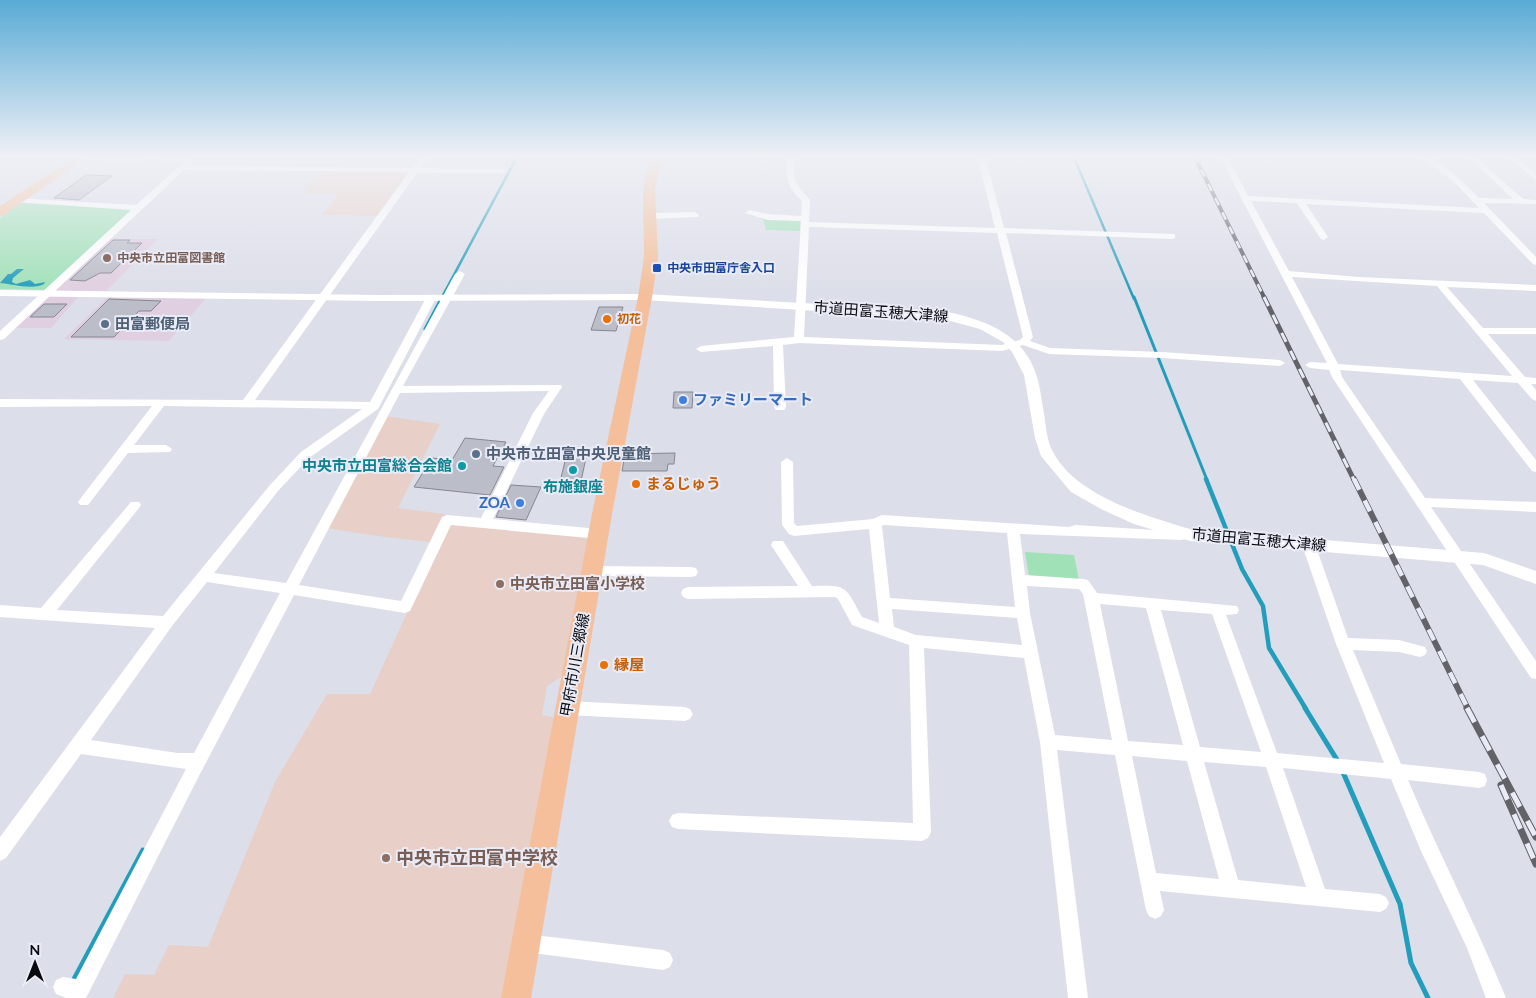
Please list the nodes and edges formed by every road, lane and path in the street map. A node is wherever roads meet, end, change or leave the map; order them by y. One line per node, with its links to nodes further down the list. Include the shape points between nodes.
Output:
1 (1300, 201): 21 (street)
2 (15, 202): 13 (main road)
3 (34, 202): 12 (street)
4 (146, 202): 12 (street)
5 (393, 202): 29 (street)
6 (649, 202): 17 (main road, 甲府市川三郷線)
7 (806, 202): 18 (street)
8 (993, 202): 19 (street)
9 (1248, 202): 24 (street)
10 (1310, 202): 14 (street)
11 (1478, 202): 14 (street)
12 (139, 208): 28 (street)
13 (0, 212)
14 (1488, 212): 22 (street)
15 (749, 213): 18 (street)
16 (694, 215): 17 (street)
17 (649, 216): 30 (main road, 甲府市川三郷線, via 651,258)
18 (805, 221): 19 (street); 32 (street)
19 (1001, 230): 20 (street); 38 (street, via 1028,338)
20 (1172, 236)
21 (1324, 237)
22 (1536, 262)
23 (460, 274): 31 (street)
24 (1287, 274): 25 (street); 42 (street)
25 (1439, 283): 26 (street); 33 (street)
26 (1536, 288)
27 (0, 293): 28 (street, 市道田富玉穂大津線)
28 (46, 293): 29 (street, 市道田富玉穂大津線); 35 (street)
29 (322, 297): 31 (street, 市道田富玉穂大津線); 50 (street)
30 (645, 297): 31 (street, 市道田富玉穂大津線); 32 (street, 市道田富玉穂大津線); 64 (main road, 甲府市川三郷線)
31 (440, 298): 46 (street); 51 (street)
32 (801, 307): 36 (street); 38 (street, 市道田富玉穂大津線, via 943,315 981,324)
33 (1480, 331): 34 (street); 44 (street)
34 (1536, 331)
35 (0, 338)
36 (799, 340): 37 (street); 38 (street, via 1002,348)
37 (778, 342): 39 (street); 52 (street)
38 (1019, 344): 40 (street, via 1049,350); 65 (street, 市道田富玉穂大津線, via 1046,453 1076,488 1139,520)
39 (701, 349)
40 (1280, 363)
41 (1310, 365): 42 (street)
42 (1334, 367): 43 (street); 58 (street, via 1337,377)
43 (1463, 375): 44 (street); 56 (street)
44 (1521, 380): 45 (street); 47 (street)
45 (1536, 381)
46 (396, 390): 51 (street); 61 (street, via 556,387 539,413)
47 (1536, 397)
48 (161, 402): 49 (street); 50 (street); 53 (street)
49 (0, 404)
50 (247, 404): 51 (street)
51 (383, 405): 71 (street, via 304,455); 74 (street)
52 (780, 407)
53 (125, 449): 54 (street); 57 (street)
54 (166, 449)
55 (787, 462): 62 (street, via 788,525 794,531)
56 (1536, 468)
57 (84, 502)
58 (1420, 502): 60 (street); 68 (street)
59 (135, 505): 82 (street)
60 (1536, 507)
61 (485, 523): 64 (street); 74 (street, via 446,520 405,607)
62 (875, 524): 63 (street, via 882,520); 78 (street)
63 (1013, 528): 65 (street); 73 (street)
64 (599, 534): 69 (main road, 甲府市川三郷線)
65 (1190, 535): 67 (street, 市道田富玉穂大津線)
66 (778, 545): 75 (street)
67 (1309, 545): 68 (street, 市道田富玉穂大津線); 86 (street)
68 (1456, 556): 72 (street, 市道田富玉穂大津線, via 1484,559); 89 (street)
69 (592, 571): 70 (street); 90 (main road, 甲府市川三郷線)
70 (691, 572)
71 (202, 576): 74 (street); 83 (street)
72 (1536, 578)
73 (1019, 580): 77 (street, via 1083,584); 81 (street)
74 (286, 589): 96 (street)
75 (809, 592): 76 (street); 84 (street, via 837,591 843,595 856,621)
76 (688, 593)
77 (1091, 598): 79 (street); 94 (street)
78 (884, 603): 81 (street); 84 (street)
79 (1152, 604): 95 (street); 97 (street, via 1224,609)
80 (0, 611): 82 (street)
81 (1023, 613): 88 (street)
82 (45, 614): 83 (street)
83 (167, 622): 93 (street)
84 (887, 631): 85 (street)
85 (916, 641): 88 (street); 100 (street, via 922,832)
86 (1343, 644): 87 (street); 98 (street)
87 (1420, 650)
88 (1031, 652): 92 (street)
89 (1536, 673)
90 (568, 708): 91 (street); 107 (main road, 甲府市川三郷線)
91 (685, 714)
92 (1048, 742): 94 (street); 111 (street)
93 (77, 746): 96 (street); 101 (street)
94 (1121, 749): 95 (street); 102 (street)
95 (1194, 754): 97 (street); 103 (street)
96 (193, 761): 109 (street)
97 (1272, 761): 98 (street); 104 (street)
98 (1396, 772): 99 (street); 112 (street, via 1475,944)
99 (1479, 780)
100 (678, 821)
101 (0, 852)
102 (1150, 881): 103 (street); 106 (street)
103 (1231, 889): 104 (street)
104 (1319, 898): 105 (street)
105 (1380, 903)
106 (1155, 910)
107 (525, 943): 108 (street); 110 (main road, 甲府市川三郷線)
108 (663, 960)
109 (74, 991)
110 (516, 998)
111 (1078, 998)
112 (1496, 998)

